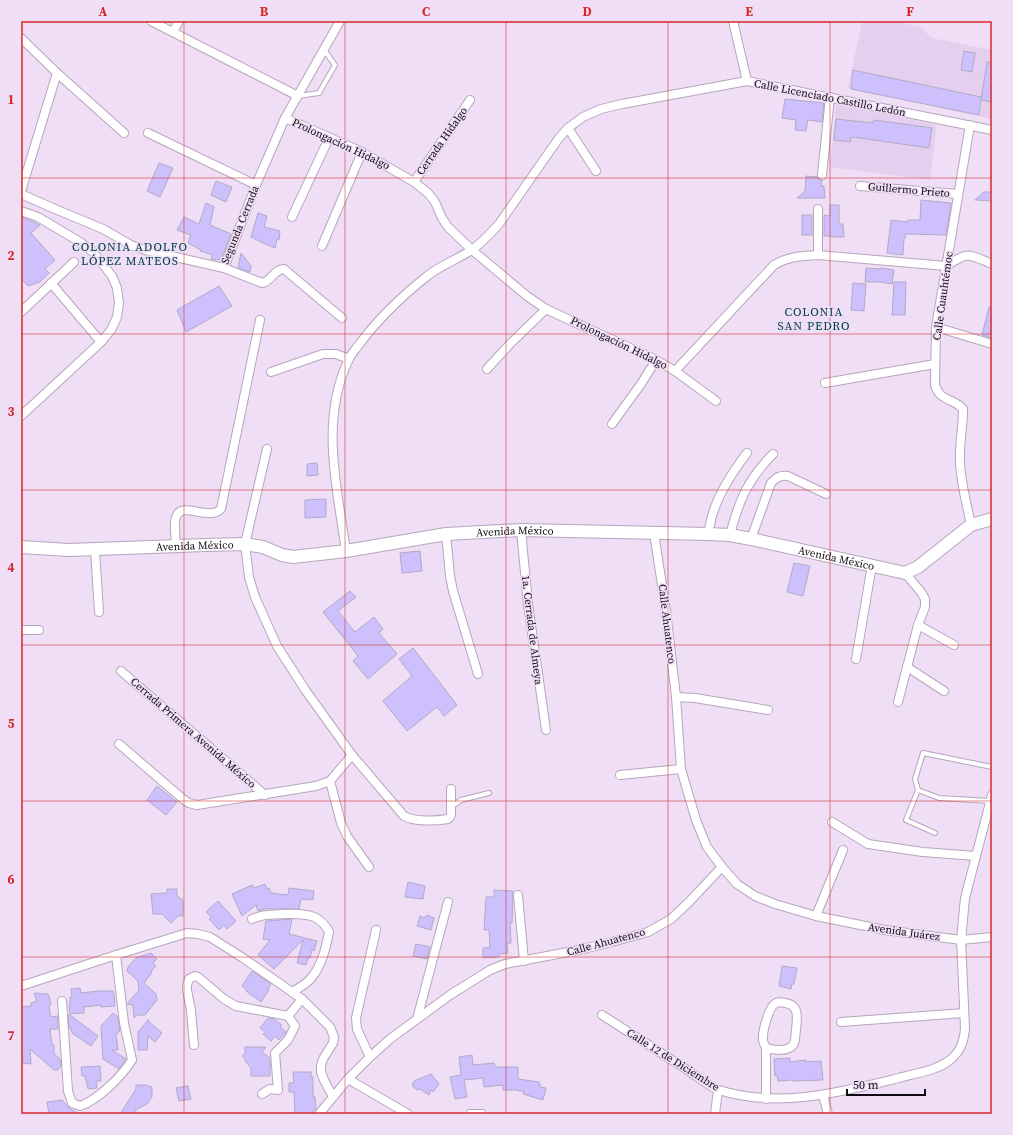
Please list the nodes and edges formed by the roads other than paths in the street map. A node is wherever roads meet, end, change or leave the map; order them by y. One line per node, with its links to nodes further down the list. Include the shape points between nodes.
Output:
1 (151, 21): 5 (street)
2 (179, 21): 5 (street)
3 (340, 21): 7 (street, Segunda Cerrada)
4 (733, 21): 9 (street)
5 (173, 32): 10 (street)
6 (21, 38): 8 (street)
7 (324, 50): 10 (street, Segunda Cerrada); 10 (lane, via 335,65 319,93)
8 (57, 73): 18 (street); 26 (street)
9 (747, 81): 11 (street, Calle Licenciado Castillo Ledón); 15 (street, Calle Licenciado Castillo Ledón, via 601,109 583,117)
10 (298, 96): 13 (street, Segunda Cerrada)
11 (830, 98): 14 (street, Calle Licenciado Castillo Ledón); 22 (street)
12 (470, 100): 23 (street, Cerrada Hidalgo)
13 (285, 118): 19 (street, Prolongación Hidalgo); 24 (street, Segunda Cerrada)
14 (970, 125): 16 (street, Calle Licenciado Castillo Ledón); 27 (street, Calle Cuauhtémoc)
15 (568, 128): 21 (street); 32 (street, Calle Licenciado Castillo Ledón, via 499,224)
16 (992, 130)
17 (148, 132): 24 (street)
18 (124, 133)
19 (329, 138): 20 (street, Prolongación Hidalgo); 30 (street)
20 (362, 152): 23 (street, Prolongación Hidalgo); 31 (street)
21 (596, 171)
22 (822, 175)
23 (414, 182): 32 (street, Prolongación Hidalgo, via 428,193 448,226)
24 (256, 185): 37 (street, Segunda Cerrada)
25 (860, 186): 27 (street, Guillermo Prieto)
26 (21, 192): 37 (street, Segunda Cerrada, via 103,229 131,245)
27 (958, 194): 36 (street, Calle Cuauhtémoc)
28 (818, 209): 33 (street)
29 (21, 211): 44 (street, via 38,217 80,242 93,252 112,276 119,303 117,317 111,330)
30 (292, 217)
31 (322, 246)
32 (472, 250): 39 (street, Prolongación Hidalgo); 46 (street, Calle Licenciado Castillo Ledón, via 427,275 400,298 368,332)
33 (818, 255): 36 (street, Prolongación Hidalgo); 50 (street, Prolongación Hidalgo, via 796,256 774,265)
34 (74, 262): 38 (street)
35 (992, 264): 36 (street, via 970,255 958,258)
36 (946, 266): 43 (street, Calle Cuauhtémoc)
37 (224, 268): 41 (street, via 262,283 268,282 279,269 284,269)
38 (51, 283): 40 (street); 44 (street)
39 (546, 309): 47 (street, Prolongación Hidalgo); 49 (street)
40 (21, 312)
41 (342, 318)
42 (260, 320): 70 (street, via 221,509 215,513 180,511 175,521)
43 (936, 327): 45 (street); 48 (street, Calle Cuauhtémoc)
44 (100, 342): 54 (street)
45 (992, 344)
46 (349, 359): 51 (street, via 336,354 323,354); 72 (street, Calle Licenciado Castillo Ledón, via 340,380 332,431 332,457)
47 (656, 360): 50 (street, Prolongación Hidalgo); 55 (street, via 642,384)
48 (935, 364): 52 (street); 61 (street, Calle Cuauhtémoc, via 936,390 963,409 960,442 961,478)
49 (486, 369)
50 (675, 371): 53 (street)
51 (271, 372)
52 (825, 383)
53 (716, 402)
54 (21, 416)
55 (612, 424)
56 (266, 449): 68 (street)
57 (747, 453): 65 (street, via 719,496)
58 (774, 454): 66 (street, via 761,466 749,484 740,502)
59 (826, 494): 67 (street, via 788,476 781,475 776,478 771,483)
60 (992, 520): 61 (main road)
61 (971, 525): 74 (main road, via 918,567)
62 (521, 530): 63 (main road, Avenida México); 64 (main road, Avenida México); 88 (street, 1a. Cerrada de Almeya, via 528,604)
63 (654, 533): 65 (main road, Avenida México); 85 (street, Calle Ahuatenco)
64 (446, 534): 72 (main road, Avenida México); 83 (street, via 451,584)
65 (708, 534): 66 (main road, Avenida México)
66 (730, 535): 67 (main road, Avenida México)
67 (751, 539): 73 (main road, Avenida México)
68 (245, 544): 70 (main road, Avenida México); 72 (main road, Avenida México, via 293,557); 90 (street, via 249,577 255,597 277,646)
69 (21, 547): 71 (main road, Avenida México)
70 (176, 547): 71 (main road, Avenida México)
71 (96, 550): 75 (street)
72 (346, 551)
73 (872, 566): 74 (main road, Avenida México); 80 (street)
74 (905, 573): 76 (street, via 925,599 925,608)
75 (99, 612)
76 (918, 624): 79 (street); 81 (street)
77 (21, 630): 78 (street)
78 (39, 630)
79 (954, 645)
80 (856, 659)
81 (907, 667): 84 (street); 86 (street)
82 (120, 670): 97 (street, Cerrada Primera Avenida México)
83 (478, 674)
84 (944, 691)
85 (676, 697): 87 (street); 92 (street, Calle Ahuatenco)
86 (898, 702)
87 (768, 710)
88 (546, 730)
89 (119, 744): 97 (street, via 189,803)
90 (352, 755): 94 (street); 100 (street, via 404,816 417,820 448,819)
91 (992, 767): 96 (lane, via 923,753 915,779)
92 (681, 769): 93 (street); 106 (street, Calle Ahuatenco, via 696,820 708,847)
93 (620, 775)
94 (330, 781): 97 (street, via 316,786); 105 (street, via 347,836)
95 (451, 789): 100 (street)
96 (918, 790): 99 (lane, via 939,798); 102 (lane, via 906,820)
97 (265, 794)
98 (489, 794): 100 (lane, via 461,800)
99 (991, 798): 104 (street, Calle 12 de Diciembre)
100 (451, 808)
101 (832, 822): 104 (street, via 868,844)
102 (935, 833)
103 (843, 850): 109 (street)
104 (976, 856): 113 (street, Calle 12 de Diciembre, via 965,898)
105 (370, 867)
106 (722, 867): 109 (street, Avenida Juárez, via 737,884 755,896); 115 (street, Calle Ahuatenco, via 671,918 648,932)
107 (518, 895): 115 (street)
108 (448, 902): 123 (street)
109 (816, 916): 113 (street, Avenida Juárez, via 885,930)
110 (252, 919): 117 (street, via 266,915 300,914 314,917 327,927 329,932 321,962 312,977)
111 (376, 930): 127 (street, via 356,1018 357,1029)
112 (992, 937): 113 (street, Avenida Juárez)
113 (961, 940): 120 (street, Calle 12 de Diciembre)
114 (116, 954): 116 (street); 117 (street, via 187,933 198,934 210,937); 119 (street, via 124,1022 132,1060 118,1079 88,1104 80,1106 72,1103 69,1097)
115 (524, 961): 123 (street, Calle Ahuatenco, via 490,970)
116 (21, 986)
117 (292, 992): 118 (street)
118 (302, 999): 122 (street); 132 (street, via 333,1032 333,1043 323,1059 321,1072)
119 (62, 1001)
120 (964, 1013): 124 (street); 131 (street, Calle 12 de Diciembre, via 964,1040 959,1051 950,1060 936,1068)
121 (602, 1015): 129 (street, Calle 12 de Diciembre)
122 (288, 1016): 125 (street, via 236,1006 198,977 193,977 187,985); 130 (street, via 295,1026 288,1040 275,1053 278,1090 270,1089)
123 (417, 1019): 127 (street, Calle Ahuatenco)
124 (841, 1022)
125 (194, 1045)
126 (766, 1048): 126 (street, via 763,1036 772,1006 782,1002 793,1006 797,1016 793,1045 784,1050); 133 (street)
127 (370, 1057): 128 (street, Calle Ahuatenco)
128 (348, 1079): 132 (street, Calle Ahuatenco); 135 (street)
129 (718, 1090): 133 (street, Calle 12 de Diciembre); 138 (street)
130 (262, 1094)
131 (823, 1095): 133 (street, Calle 12 de Diciembre); 139 (street)
132 (333, 1097): 134 (street, Calle Ahuatenco)
133 (766, 1099)
134 (319, 1114)
135 (408, 1114)
136 (470, 1114): 137 (street)
137 (482, 1114)
138 (715, 1114)
139 (828, 1114)

